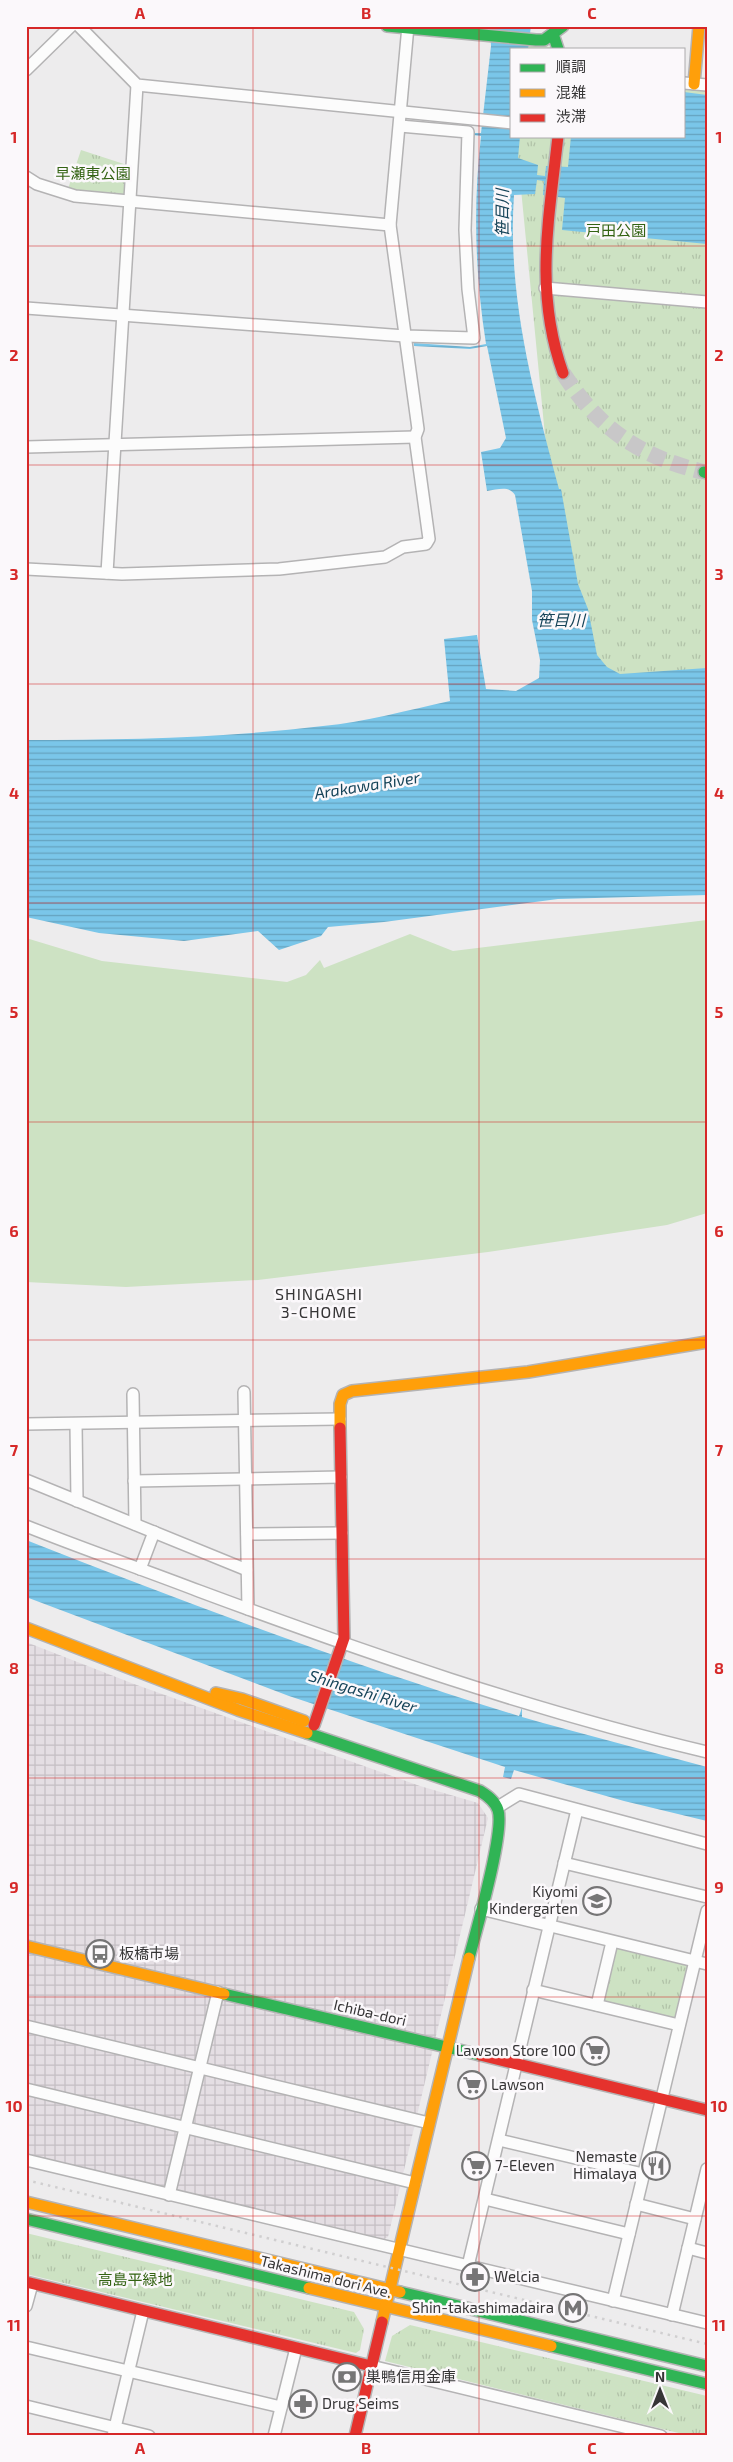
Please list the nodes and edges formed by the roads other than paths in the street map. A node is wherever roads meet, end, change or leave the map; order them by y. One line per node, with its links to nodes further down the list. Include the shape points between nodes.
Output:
1 (70, 26): 9 (street)
2 (79, 26): 11 (street)
3 (387, 26): 6 (street)
4 (563, 26): 7 (street)
5 (699, 26): 10 (street)
6 (408, 28): 7 (street, via 536,40 544,40); 13 (street)
7 (551, 30): 8 (street)
8 (558, 48)
9 (26, 70)
10 (689, 83): 12 (street)
11 (136, 85): 13 (street); 18 (street)
12 (707, 85)
13 (406, 114): 14 (street); 15 (street)
14 (510, 123)
15 (400, 126): 19 (street); 24 (street, via 468,132 465,230 474,338)
16 (558, 139): 20 (street)
17 (26, 177): 18 (street, via 37,184 75,196)
18 (130, 200): 19 (street); 23 (street)
19 (390, 224): 24 (street)
20 (544, 288): 21 (street); 25 (street, via 548,332)
21 (707, 302)
22 (26, 308): 23 (street)
23 (123, 316): 24 (street); 27 (street)
24 (405, 336): 26 (street, via 418,430)
25 (563, 373)
26 (415, 437): 27 (street); 30 (street, via 429,539 426,544 403,547 385,557 279,569)
27 (115, 445): 28 (street); 30 (street)
28 (26, 447)
29 (26, 569): 30 (street)
30 (107, 573)
31 (707, 1342): 34 (street, via 528,1372 350,1392 341,1400)
32 (244, 1392): 35 (street)
33 (133, 1394): 36 (street)
34 (340, 1419): 35 (street); 39 (street)
35 (245, 1421): 36 (street); 40 (street)
36 (133, 1422): 38 (street); 42 (street)
37 (26, 1424): 38 (street)
38 (76, 1424): 43 (street)
39 (341, 1477): 40 (street); 47 (street)
40 (245, 1479): 42 (street); 48 (street)
41 (26, 1480): 43 (street)
42 (134, 1481): 44 (street)
43 (77, 1501): 44 (street)
44 (134, 1524): 46 (street)
45 (26, 1526): 49 (street)
46 (154, 1532): 49 (street); 50 (street)
47 (342, 1533): 48 (street); 53 (street)
48 (247, 1534): 50 (street)
49 (140, 1569): 51 (street)
50 (248, 1570): 51 (street)
51 (248, 1609): 53 (street)
52 (26, 1628): 54 (street)
53 (342, 1644): 55 (street); 56 (street, via 600,1725)
54 (172, 1684): 55 (street, via 242,1699); 57 (street)
55 (315, 1723): 57 (street, via 379,1747)
56 (707, 1752)
57 (432, 1776): 58 (street, via 480,1790)
58 (498, 1807): 59 (street, via 519,1794); 63 (street, via 500,1826)
59 (577, 1810): 60 (street); 61 (street)
60 (707, 1844)
61 (564, 1863): 62 (street); 65 (street)
62 (707, 1897)
63 (480, 1910): 65 (street); 75 (street)
64 (707, 1910): 68 (street)
65 (549, 1926): 66 (street); 70 (street)
66 (612, 1942): 68 (street); 72 (street)
67 (26, 1946): 71 (street, Ichiba-dori)
68 (695, 1962): 69 (street); 73 (street)
69 (707, 1964)
70 (533, 1990): 72 (street); 76 (street)
71 (218, 1992): 75 (street, Ichiba-dori); 77 (street)
72 (597, 2005): 73 (street)
73 (680, 2025): 79 (street)
74 (26, 2026): 77 (street)
75 (448, 2048): 76 (street, Ichiba-dori); 81 (street)
76 (516, 2064): 79 (street, Ichiba-dori); 83 (street)
77 (199, 2068): 81 (street); 82 (street)
78 (26, 2088): 82 (street)
79 (662, 2099): 80 (street, Ichiba-dori); 86 (street)
80 (707, 2110)
81 (430, 2123): 87 (street)
82 (185, 2128): 87 (street); 89 (street)
83 (499, 2140): 86 (street); 90 (street)
84 (26, 2160): 89 (street)
85 (707, 2169): 88 (street)
86 (643, 2174): 92 (street)
87 (415, 2183): 97 (street)
88 (704, 2189): 94 (street)
89 (169, 2195): 97 (street)
90 (484, 2199): 95 (street); 99 (street)
91 (26, 2202): 101 (street, Takashima dori Ave.)
92 (636, 2204): 94 (street); 95 (street)
93 (26, 2219): 104 (street, Takashima dori Ave.)
94 (695, 2219): 96 (street)
95 (629, 2234): 102 (street)
96 (688, 2248): 98 (street); 106 (street)
97 (399, 2250): 99 (street); 101 (street)
98 (707, 2253)
99 (468, 2266): 102 (street)
100 (29, 2283): 103 (street); 105 (street)
101 (389, 2289): 104 (street); 111 (street, Takashima dori Ave.)
102 (613, 2301): 106 (street)
103 (26, 2306)
104 (385, 2307): 110 (street); 113 (street, Takashima dori Ave.)
105 (143, 2311): 109 (street); 112 (street)
106 (672, 2315): 107 (street)
107 (707, 2324)
108 (26, 2347): 112 (street)
109 (296, 2348): 110 (street); 115 (street)
110 (371, 2366): 119 (street); 120 (street)
111 (707, 2366)
112 (128, 2371): 115 (street); 116 (street)
113 (707, 2384)
114 (26, 2406): 116 (street)
115 (281, 2407): 118 (street)
116 (114, 2432): 117 (street)
117 (149, 2436)
118 (274, 2436)
119 (355, 2436)
120 (661, 2436)

